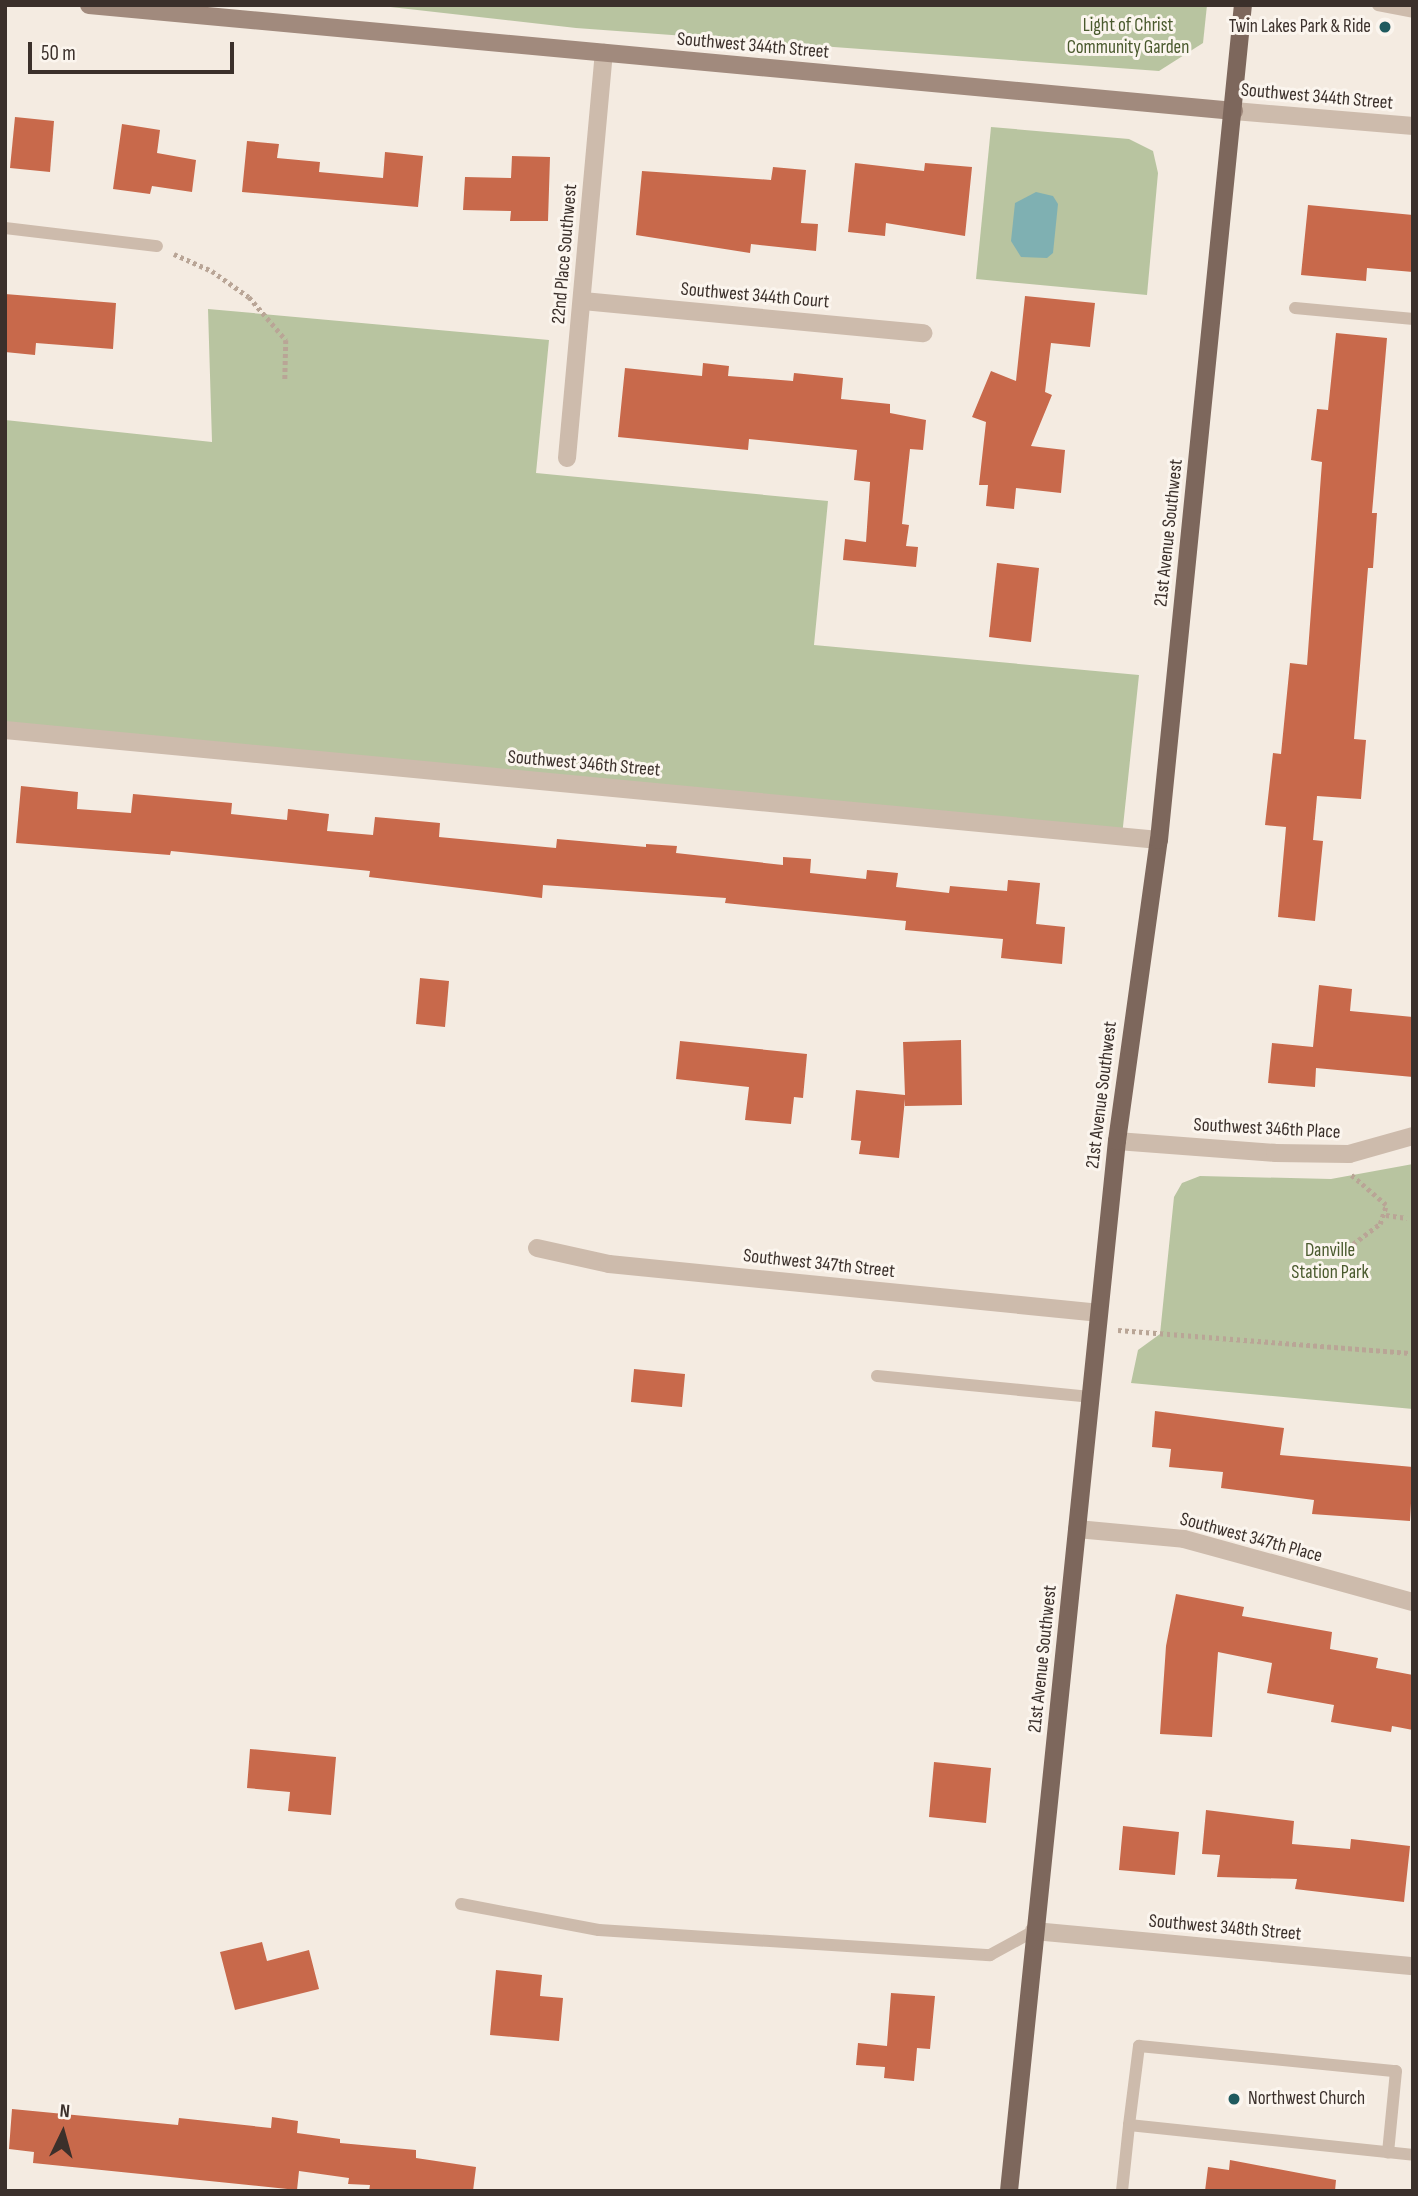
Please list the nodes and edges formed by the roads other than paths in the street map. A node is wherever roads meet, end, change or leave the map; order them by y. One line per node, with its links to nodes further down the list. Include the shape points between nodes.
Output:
1 (89, 5): 5 (street, Southwest 344th Street)
2 (1243, 5): 6 (main road, 21st Avenue Southwest)
3 (1378, 5): 4 (lane)
4 (1413, 12)
5 (604, 53): 6 (street, Southwest 344th Street); 10 (street, 22nd Place Southwest)
6 (1234, 111): 7 (street, Southwest 344th Street); 16 (main road, 21st Avenue Southwest)
7 (1413, 126)
8 (5, 228): 9 (lane)
9 (157, 246)
10 (583, 301): 13 (street, Southwest 344th Court); 14 (street, 22nd Place Southwest)
11 (1295, 308): 12 (lane)
12 (1413, 319)
13 (923, 333)
14 (567, 458)
15 (5, 730): 16 (street, Southwest 346th Street)
16 (1158, 840): 18 (main road, 21st Avenue Southwest)
17 (1413, 1136): 18 (street, Southwest 346th Place, via 1349,1154)
18 (1116, 1141): 20 (main road, 21st Avenue Southwest)
19 (537, 1248): 20 (street, Southwest 347th Street, via 609,1264)
20 (1098, 1321): 22 (main road, 21st Avenue Southwest)
21 (877, 1376): 22 (lane)
22 (1090, 1397): 23 (main road, 21st Avenue Southwest)
23 (1077, 1529): 24 (street, Southwest 347th Place, via 1185,1539); 26 (main road, 21st Avenue Southwest)
24 (1413, 1602)
25 (461, 1904): 26 (lane, via 599,1930 990,1955)
26 (1034, 1931): 27 (street, Southwest 348th Street); 31 (main road, 21st Avenue Southwest)
27 (1413, 1966)
28 (1129, 2125): 29 (lane); 29 (lane, via 1139,2046 1396,2071); 32 (lane)
29 (1388, 2152): 30 (lane)
30 (1413, 2155)
31 (1009, 2191)
32 (1122, 2191)

